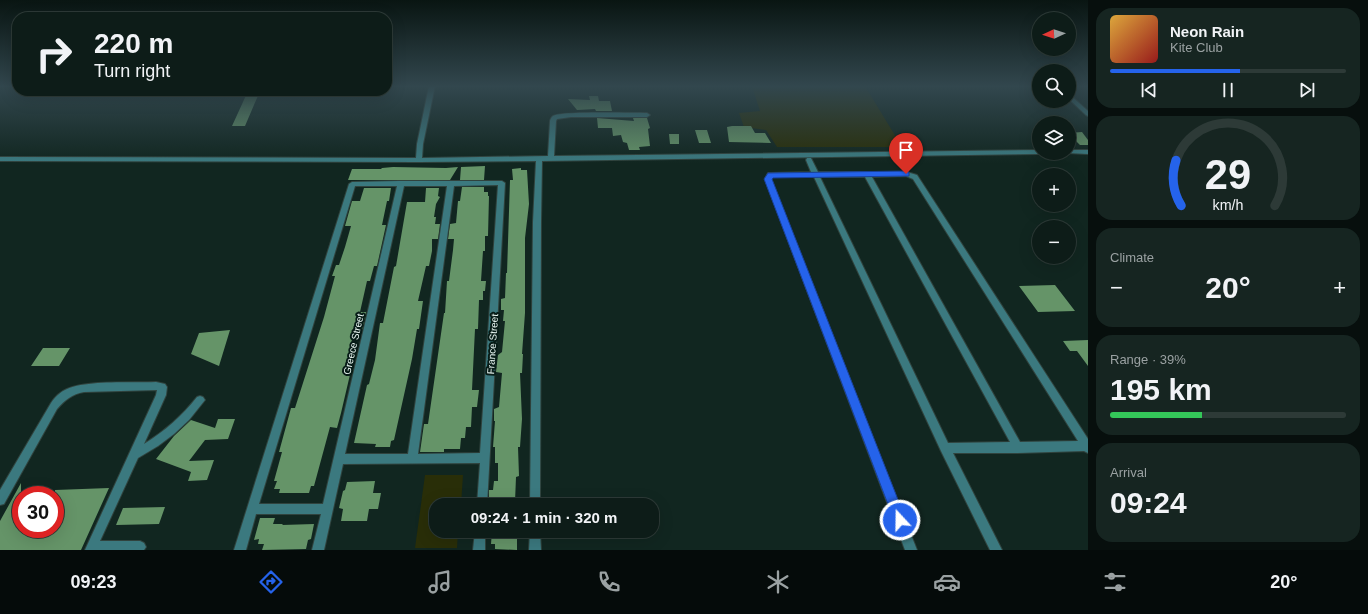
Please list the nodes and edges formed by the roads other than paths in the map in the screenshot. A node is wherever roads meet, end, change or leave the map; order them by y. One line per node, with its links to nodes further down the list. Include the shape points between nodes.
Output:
1 (426, 112): 9 (street)
2 (648, 115): 7 (street, via 555,117)
3 (1032, 152): 7 (street)
4 (1076, 152): 5 (street)
5 (1088, 152)
6 (539, 158): 7 (street); 9 (street); 24 (street)
7 (551, 158)
8 (0, 159): 9 (street)
9 (419, 160)
10 (809, 160): 11 (street)
11 (817, 174): 12 (street); 17 (street); 36 (street, via 770,175 768,179)
12 (867, 174): 16 (street, via 906,174 915,177); 18 (street)
13 (401, 183): 14 (street); 21 (street, Greece Street); 26 (street, via 352,184)
14 (451, 183): 20 (street, France Street, via 502,183); 22 (street)
15 (200, 400): 19 (street, via 170,433)
16 (1088, 447): 18 (street)
17 (945, 448): 18 (street); 37 (street)
18 (1018, 448)
19 (135, 454): 25 (street, via 161,395 162,387 75,389 60,398 54,406); 31 (street)
20 (485, 458): 22 (street); 23 (street, France Street)
21 (339, 459): 22 (street); 27 (street, Greece Street)
22 (412, 459)
23 (482, 498)
24 (535, 498)
25 (0, 500)
26 (253, 509): 27 (street); 32 (street)
27 (328, 509): 33 (street, Greece Street)
28 (480, 538): 34 (street)
29 (535, 538): 35 (street)
30 (140, 547): 31 (street)
31 (92, 548)
32 (240, 550)
33 (318, 550)
34 (479, 550)
35 (535, 550)
36 (911, 550)
37 (996, 550)

